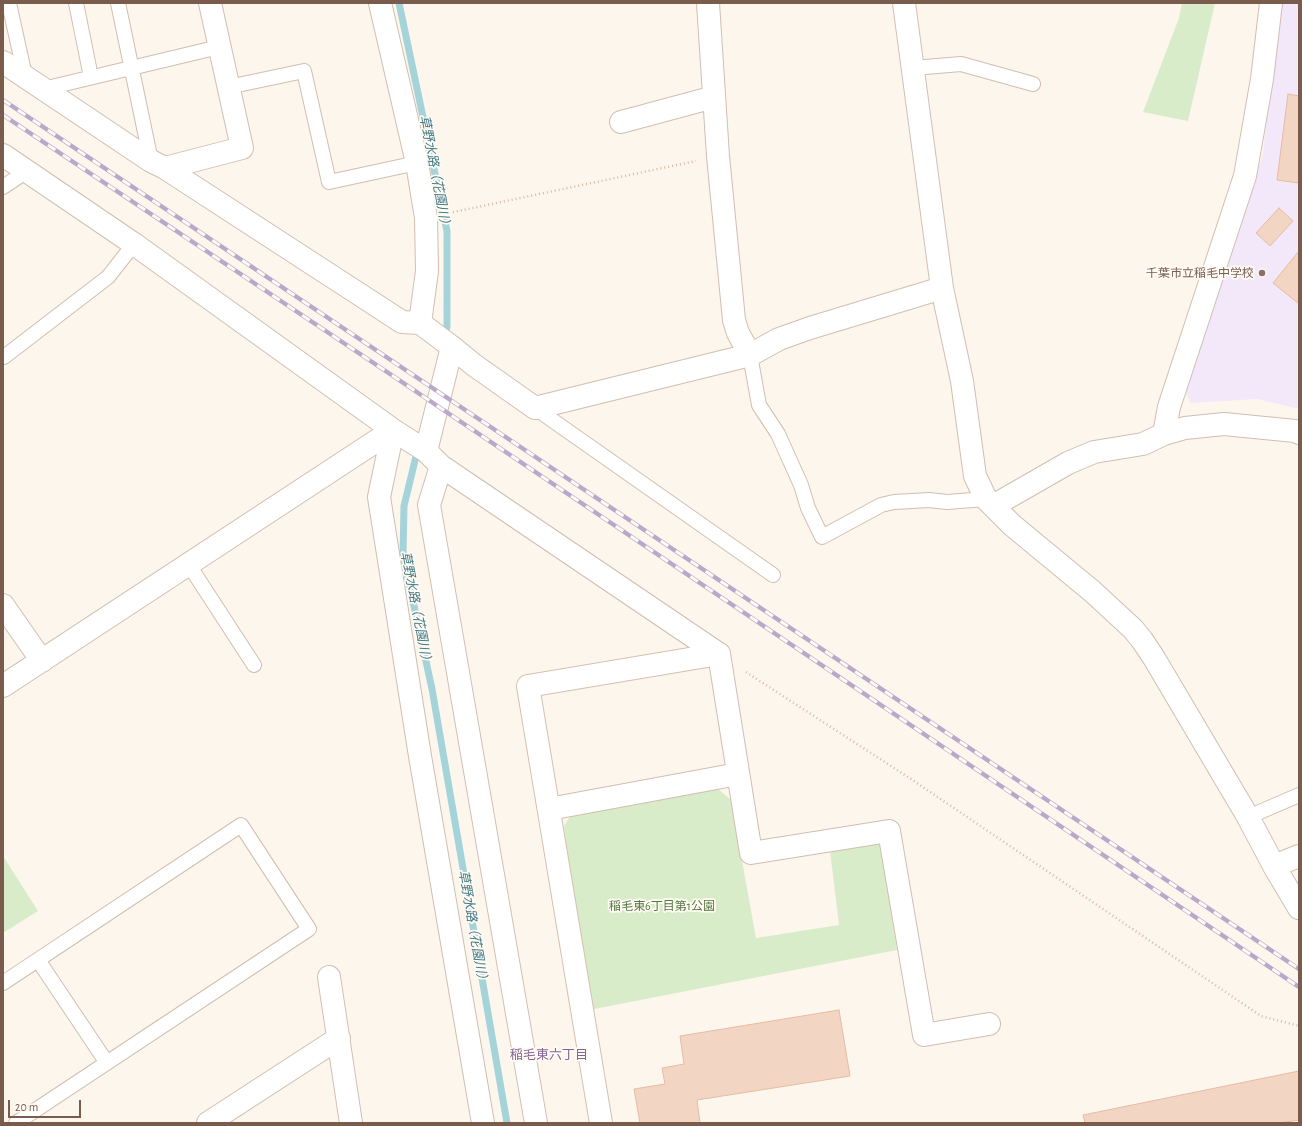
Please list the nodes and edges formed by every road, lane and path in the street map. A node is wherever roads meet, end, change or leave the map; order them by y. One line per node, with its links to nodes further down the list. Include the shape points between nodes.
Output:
1 (9, 3): 13 (lane)
2 (76, 3): 14 (lane)
3 (118, 3): 11 (lane)
4 (210, 3): 9 (street)
5 (380, 3): 22 (street)
6 (708, 3): 18 (street)
7 (904, 3): 12 (street)
8 (1271, 3): 36 (street, via 1262,79 1245,176 1169,407)
9 (219, 47): 11 (lane); 16 (street)
10 (3, 62): 13 (street)
11 (132, 68): 14 (lane); 23 (lane)
12 (913, 68): 15 (lane, via 961,64); 28 (street)
13 (25, 76): 17 (street)
14 (91, 77): 17 (lane)
15 (1034, 84)
16 (228, 87): 22 (lane, via 304,71 329,182); 23 (street, via 242,148)
17 (43, 89): 23 (street)
18 (714, 97): 19 (street); 21 (street)
19 (621, 122)
20 (3, 155): 24 (street)
21 (718, 156): 26 (path); 31 (street, via 734,320)
22 (417, 163): 29 (street, via 426,218 427,271)
23 (158, 164): 29 (street, via 402,322)
24 (26, 171): 25 (lane); 27 (street)
25 (3, 187)
26 (460, 210)
27 (134, 244): 32 (lane, via 108,277); 34 (street)
28 (942, 288): 31 (street, via 810,328 779,339); 38 (street, via 962,381 975,476)
29 (420, 323): 30 (street)
30 (452, 347): 33 (street); 37 (street)
31 (750, 355): 33 (street); 38 (lane, via 759,405 778,434 822,537 880,506 894,502)
32 (4, 357)
33 (535, 408): 40 (lane)
34 (393, 430): 37 (street); 39 (street); 63 (street, via 379,497 418,748)
35 (1299, 433): 36 (street, via 1224,424 1185,428)
36 (1164, 434): 38 (street, via 1143,444 1094,452)
37 (434, 459): 42 (street); 64 (street, via 429,505)
38 (989, 502): 49 (street, via 1012,525 1134,629 1154,658)
39 (189, 564): 43 (street); 44 (lane)
40 (773, 575)
41 (3, 605): 43 (street)
42 (719, 654): 46 (street); 48 (street, via 528,686); 57 (path, via 1261,1016)
43 (42, 661): 45 (street)
44 (254, 665)
45 (3, 686)
46 (738, 774): 48 (street); 56 (street, via 751,853 888,831 924,1035)
47 (1299, 795): 49 (lane)
48 (549, 809): 65 (street)
49 (1248, 817): 51 (street)
50 (1299, 856): 51 (street)
51 (1274, 866): 52 (street)
52 (1299, 908)
53 (38, 960): 55 (lane); 59 (lane); 59 (lane, via 241,826 309,929)
54 (329, 977): 58 (street)
55 (3, 983)
56 (989, 1024)
57 (1299, 1026)
58 (339, 1038): 61 (street); 62 (street)
59 (107, 1063): 60 (lane)
60 (16, 1123)
61 (208, 1123)
62 (351, 1123)
63 (483, 1123)
64 (536, 1123)
65 (602, 1123)

